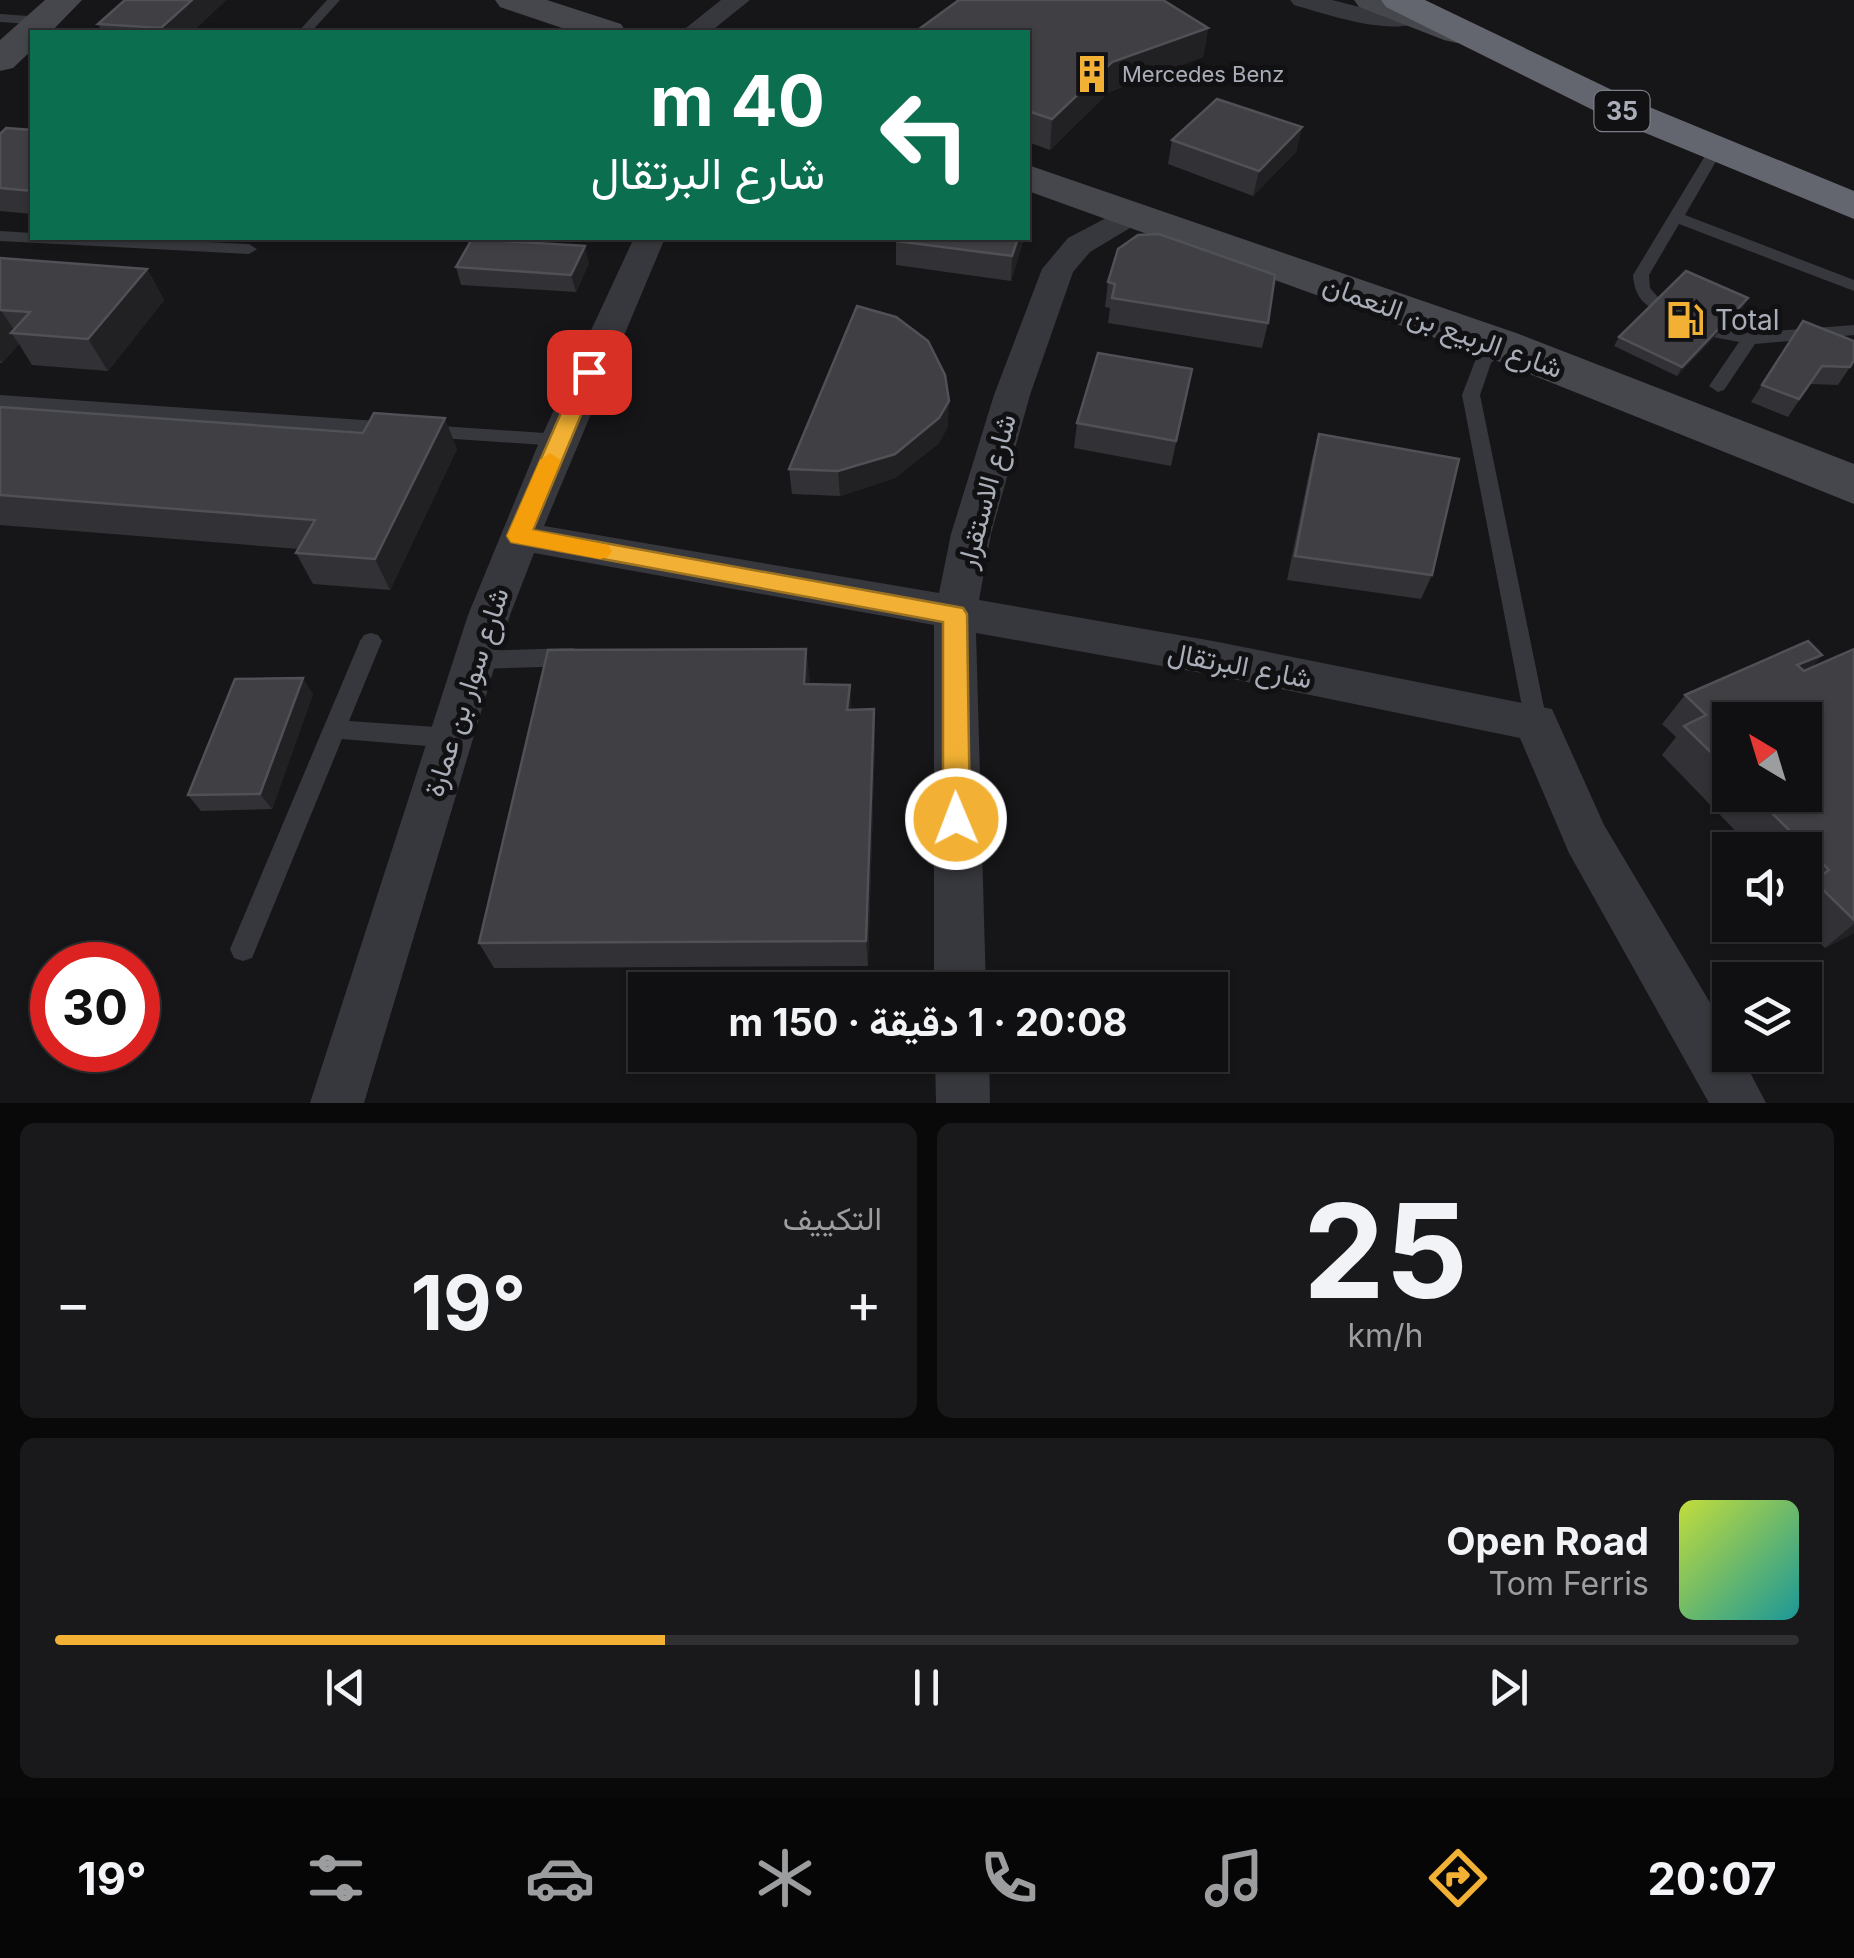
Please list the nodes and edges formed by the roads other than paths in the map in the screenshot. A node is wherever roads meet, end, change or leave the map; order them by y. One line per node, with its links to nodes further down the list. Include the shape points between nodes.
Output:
1 (334, 0): 11 (lane)
2 (512, 0): 12 (street)
3 (737, 0): 13 (street)
4 (1304, 0): 6 (street, via 1366,17)
5 (1371, 0): 6 (street)
6 (1404, 8): 8 (highway, 35)
7 (54, 10): 9 (lane); 10 (street)
8 (1461, 17): 16 (highway, 35); 17 (highway, 35)
9 (0, 18)
10 (32, 30)
11 (306, 30)
12 (602, 30)
13 (697, 30)
14 (30, 32): 15 (street)
15 (0, 60)
16 (1715, 151): 19 (highway, 35); 21 (lane)
17 (1854, 169)
18 (1030, 178): 20 (street, شارع الربيع بن النعمان)
19 (1854, 206)
20 (1129, 215): 32 (street, شارع الربيع بن النعمان); 38 (street, شارع الاستقرار, via 1067,256 1053,281 971,534)
21 (1676, 217): 27 (lane); 28 (lane, via 1641,275 1642,290)
22 (0, 236): 23 (lane)
23 (30, 237)
24 (116, 240): 26 (lane)
25 (648, 240): 35 (street, شارع سوار بن عمارة)
26 (249, 249)
27 (1854, 286)
28 (1656, 304)
29 (1854, 330): 31 (lane)
30 (1718, 333): 31 (lane)
31 (1750, 338): 33 (lane)
32 (1502, 345): 36 (street, شارع الربيع بن النعمان); 42 (lane, via 1483,360 1471,395)
33 (1718, 386)
34 (0, 401): 35 (lane)
35 (559, 440): 37 (street, شارع سوار بن عمارة)
36 (1854, 485)
37 (519, 536): 38 (street, شارع البرتقال); 41 (street, شارع سوار بن عمارة)
38 (955, 614): 42 (street, شارع البرتقال); 46 (street, شارع الاستقرار)
39 (371, 641): 43 (lane)
40 (594, 656): 41 (lane)
41 (476, 660): 44 (street, شارع سوار بن عمارة)
42 (1536, 722): 50 (street, via 1586,838)
43 (335, 729): 44 (lane); 45 (lane)
44 (451, 738): 48 (street, شارع سوار بن عمارة)
45 (243, 949)
46 (960, 972)
47 (962, 1072): 49 (street)
48 (337, 1103)
49 (963, 1103)
50 (1738, 1103)

